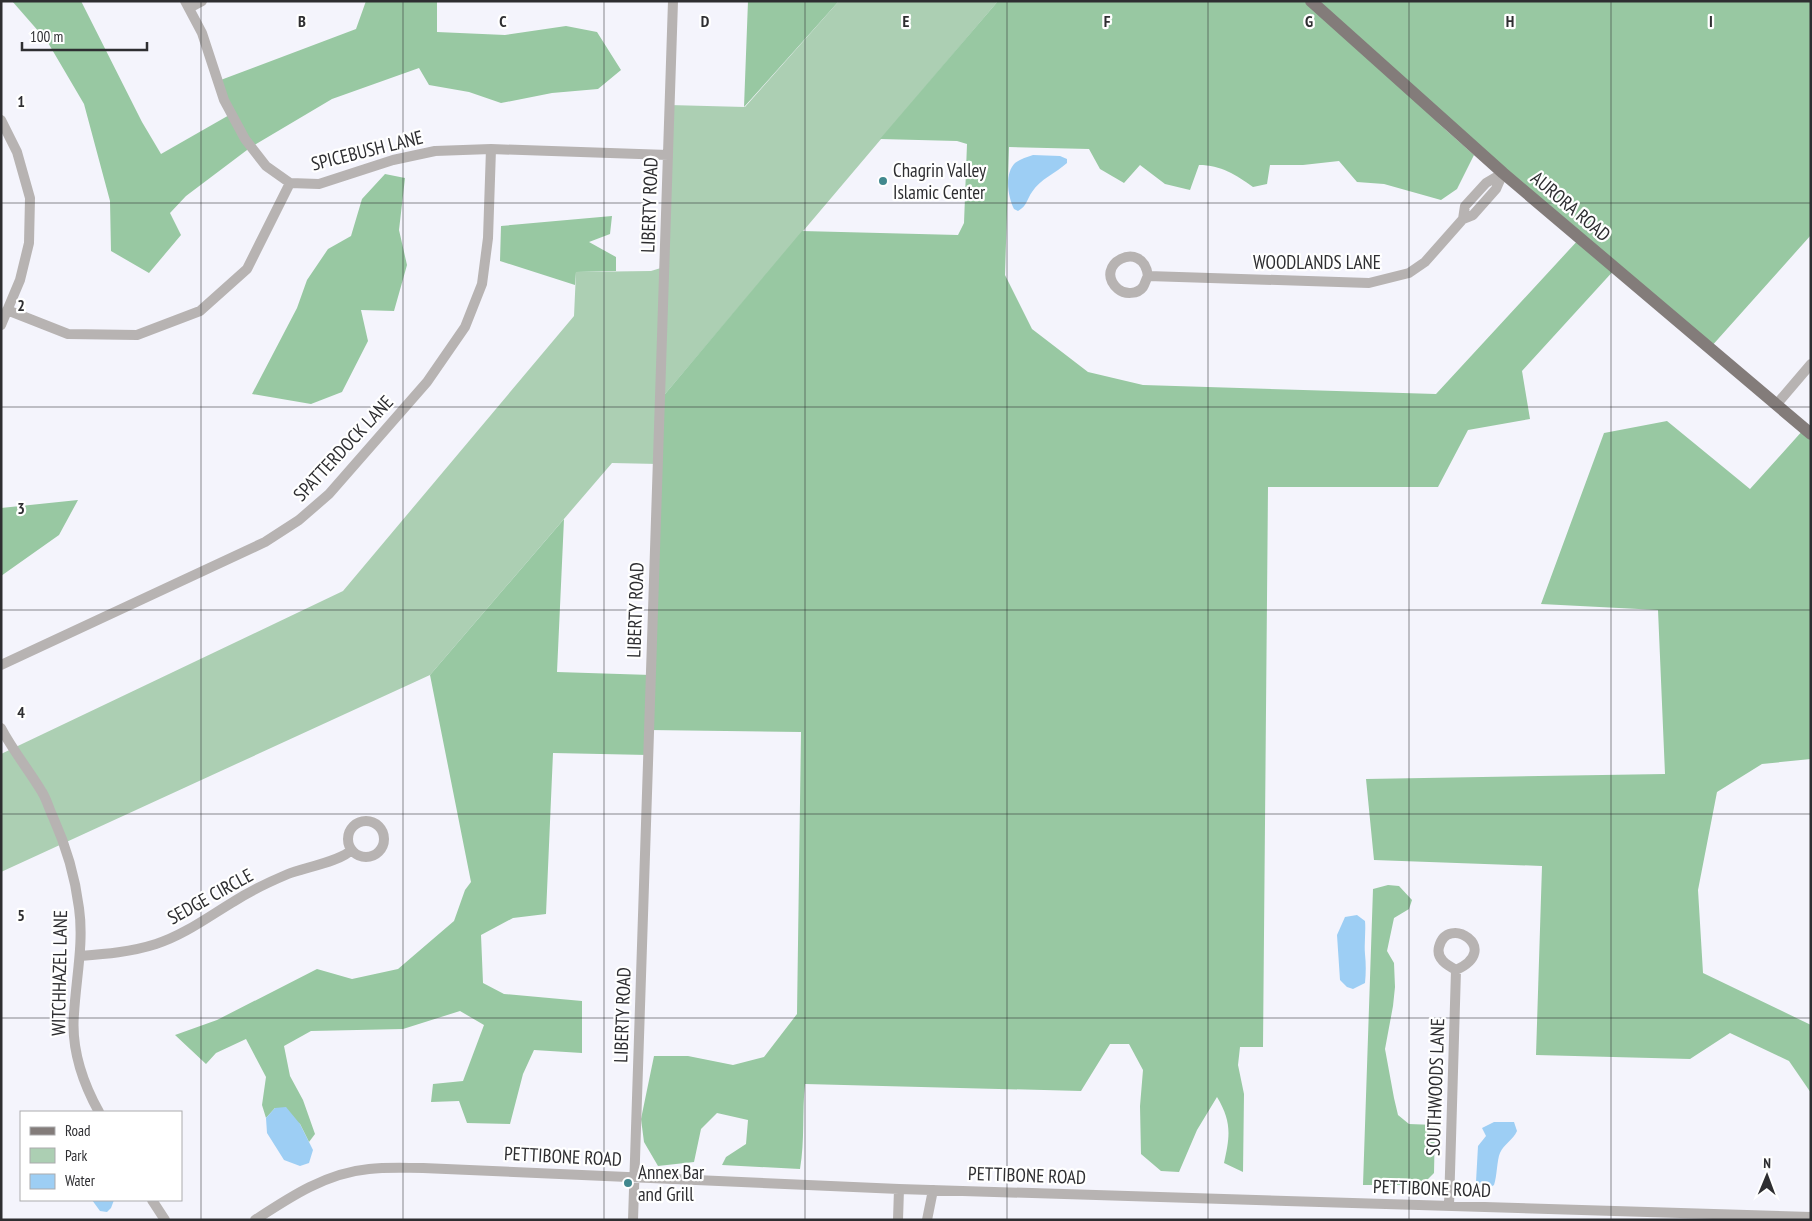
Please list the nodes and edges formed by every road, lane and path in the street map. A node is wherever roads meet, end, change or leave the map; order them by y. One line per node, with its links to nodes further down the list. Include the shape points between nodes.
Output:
1 (202, 1): 4 (street)
2 (672, 1): 7 (street, LIBERTY ROAD)
3 (1311, 1): 8 (main road, AURORA ROAD)
4 (187, 5): 9 (street, SPICEBUSH LANE, via 202,33 224,100 245,139 266,166)
5 (1, 120): 11 (street, via 17,152 30,198 28,243 20,280)
6 (491, 149): 7 (street, SPICEBUSH LANE); 9 (street, SPICEBUSH LANE, via 435,151 393,160 319,184); 16 (street, SPATTERDOCK LANE, via 488,238 482,284 465,328 427,382 329,494 299,520 265,542)
7 (668, 155): 22 (street, LIBERTY ROAD)
8 (1503, 173): 10 (street, WOODLANDS LANE, via 1496,189 1473,215 1463,219 1425,262 1409,273 1369,283); 14 (main road, AURORA ROAD)
9 (290, 182): 11 (street, via 247,269 200,311 137,335 68,334)
10 (1148, 276)
11 (7, 310): 12 (street)
12 (1, 325)
13 (1811, 364): 14 (street)
14 (1776, 405): 15 (main road, AURORA ROAD)
15 (1811, 434)
16 (1, 665)
17 (1, 728): 19 (street, WITCHHAZEL LANE, via 43,794 64,842 80,910)
18 (351, 850): 19 (street, SEDGE CIRCLE, via 342,858 305,868 256,889 158,944 111,954)
19 (80, 956): 21 (street, WITCHHAZEL LANE, via 74,1016 76,1052 87,1090)
20 (1456, 970): 26 (street, SOUTHWOODS LANE)
21 (98, 1111)
22 (634, 1177): 23 (street, PETTIBONE ROAD); 29 (street, PETTIBONE ROAD, via 370,1168 314,1184); 30 (street, LIBERTY ROAD)
23 (899, 1189): 24 (street, PETTIBONE ROAD); 31 (street)
24 (933, 1190): 26 (street, PETTIBONE ROAD); 32 (street)
25 (153, 1201): 28 (street)
26 (1449, 1206): 27 (street, PETTIBONE ROAD)
27 (1811, 1217)
28 (165, 1220)
29 (255, 1220)
30 (633, 1220)
31 (898, 1220)
32 (927, 1220)

